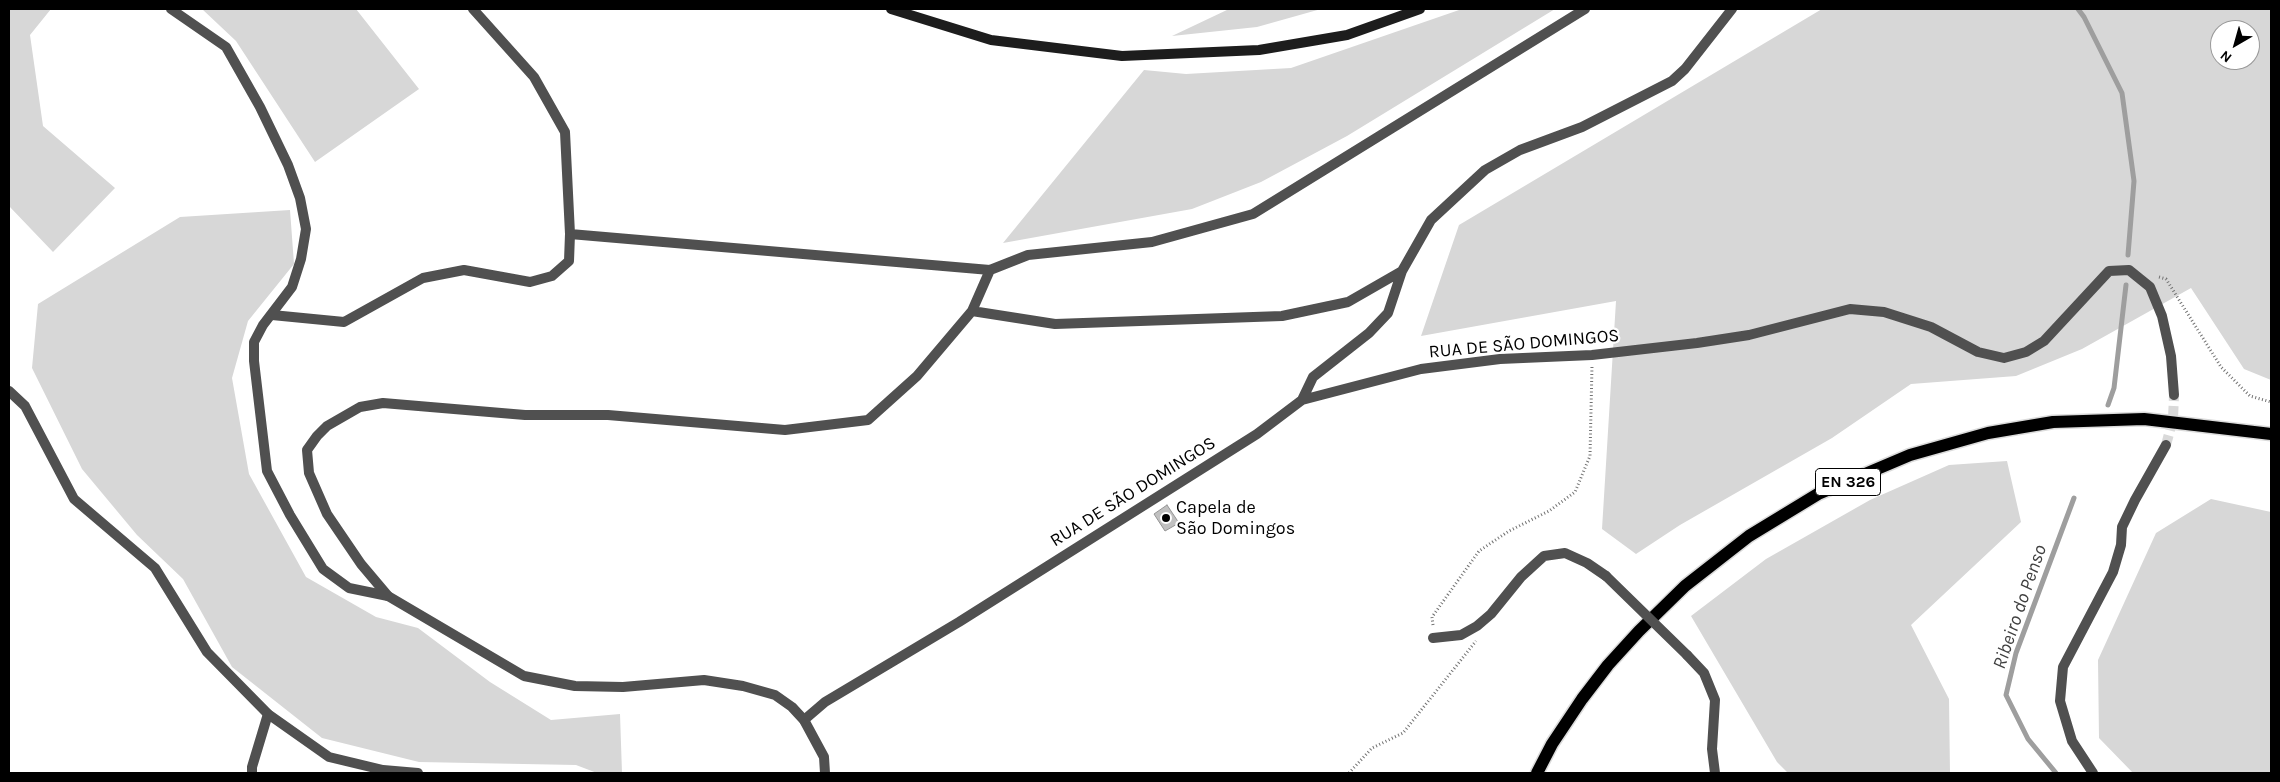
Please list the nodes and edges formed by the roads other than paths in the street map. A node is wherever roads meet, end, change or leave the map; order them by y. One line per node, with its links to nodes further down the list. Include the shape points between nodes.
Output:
1 (171, 9): 11 (street, via 226,47 260,107 300,198 306,229 301,259 292,287)
2 (473, 9): 7 (street, via 534,77 565,132)
3 (891, 9): 4 (main road, via 991,40 1122,56 1259,50 1347,35)
4 (1420, 9)
5 (1585, 9): 8 (street, via 1253,214 1152,242 1028,255)
6 (1732, 9): 9 (street, via 1685,69 1672,80 1582,127 1520,150 1485,170 1431,220)
7 (570, 234): 8 (street); 11 (street, via 569,261 552,276 530,282 464,270 423,278 344,322)
8 (990, 270): 10 (street)
9 (1402, 271): 10 (street, via 1348,302 1282,316 1055,324); 14 (street, via 1388,313 1369,333 1313,377)
10 (972, 311): 17 (street, via 917,376 868,420 784,430 608,415 525,415 383,403 360,407 327,426 317,436 307,450 309,473 327,514 361,564)
11 (272, 314): 17 (street, via 254,342 266,470 323,569 349,588)
12 (9, 391): 19 (street, via 25,406 74,499 155,568 207,652)
13 (2174, 395): 14 (street, RUA DE SÃO DOMINGOS, via 2171,356 2162,316 2150,287 2129,270 2109,271 2044,341 2026,352 2004,358 1978,352 1931,327 1884,312 1850,309 1749,336 1592,355 1500,359 1421,369)
14 (1302, 400): 20 (street, RUA DE SÃO DOMINGOS, via 1257,434 959,622 825,702)
15 (2271, 434): 24 (main road, EN 326, via 2144,419 2053,422 1988,433 1910,455 1818,494 1749,536 1685,586 1639,631 1582,700)
16 (2166, 445): 26 (street, via 2122,527 2121,545 2113,572 2064,667 2060,701 2072,741)
17 (388, 596): 20 (street, via 524,676 575,686 623,687 704,680 743,686 775,695)
18 (1433, 638): 25 (street, bridge, via 1461,635 1476,626 1544,556 1565,553 1587,563 1606,576 1704,673 1716,700 1712,749)
19 (268, 714): 21 (street); 22 (street, via 329,757 383,770)
20 (804, 720): 23 (street, via 824,757)
21 (252, 773)
22 (418, 773)
23 (825, 773)
24 (1537, 773)
25 (1715, 773)
26 (2093, 773)

